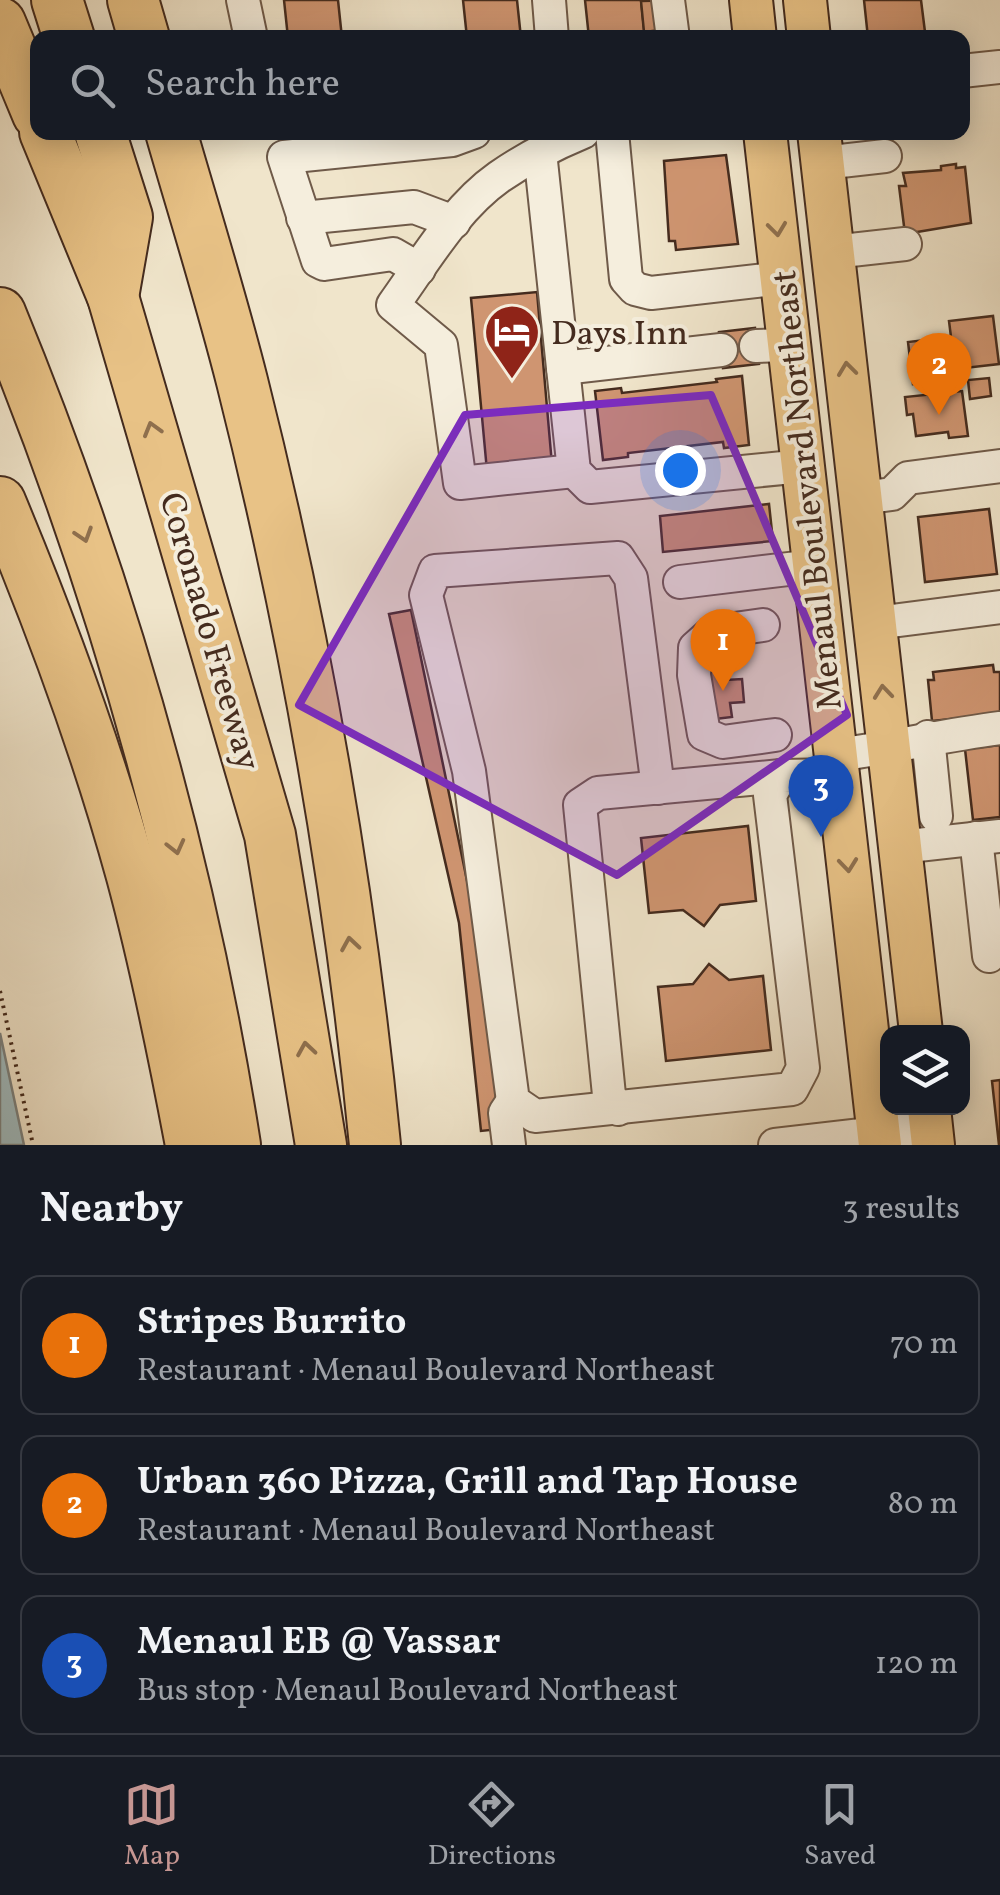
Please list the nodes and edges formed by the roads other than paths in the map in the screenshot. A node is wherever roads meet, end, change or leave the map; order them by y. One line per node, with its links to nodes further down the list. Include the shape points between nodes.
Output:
1 (57, 0): 9 (highway)
2 (133, 0): 10 (highway)
3 (243, 0): 11 (street)
4 (549, 0): 12 (street)
5 (668, 0): 13 (street)
6 (751, 0): 14 (main road)
7 (806, 0): 15 (main road)
8 (0, 22): 18 (highway)
9 (67, 30)
10 (142, 30)
11 (249, 30)
12 (551, 30)
13 (672, 30)
14 (754, 30)
15 (808, 30)
16 (1000, 67): 17 (street)
17 (970, 70)
18 (30, 95)
19 (48, 140): 35 (highway, Coronado Freeway)
20 (103, 140): 35 (highway, via 127,217)
21 (174, 140): 68 (highway, one-way to 21, via 321,760 272,511)
22 (452, 140): 26 (street)
23 (561, 140): 30 (street, via 496,179); 38 (street)
24 (613, 140): 34 (street, via 626,279 635,289 651,293)
25 (766, 140): 34 (main road, Menaul Boulevard Northeast, one-way to 34)
26 (278, 145): 29 (street)
27 (821, 148): 28 (street); 32 (main road, Menaul Boulevard Northeast)
28 (886, 156)
29 (303, 218): 30 (street, via 414,207); 33 (street, via 324,264 393,254)
30 (454, 222): 33 (street)
31 (905, 244): 32 (street)
32 (833, 252): 42 (main road, Menaul Boulevard Northeast, one-way to 32)
33 (419, 269): 41 (street, via 392,305 442,345 460,484)
34 (782, 278): 39 (main road, Menaul Boulevard Northeast, via 773,346)
35 (113, 297): 67 (highway, Coronado Freeway, one-way to 35, via 270,835)
36 (0, 313): 66 (highway, one-way to 66, via 126,663 194,920)
37 (721, 350): 38 (street)
38 (563, 368): 41 (street)
39 (803, 466): 41 (street, via 590,487); 44 (main road, Menaul Boulevard Northeast)
40 (1000, 466): 42 (street, via 908,478 892,494)
41 (574, 471)
42 (862, 498): 47 (main road, Menaul Boulevard Northeast)
43 (0, 502): 65 (highway, via 79,706 131,875)
44 (814, 566): 45 (street); 52 (main road, Menaul Boulevard Northeast)
45 (680, 582)
46 (1000, 607): 47 (street)
47 (876, 623): 51 (main road, Menaul Boulevard Northeast, one-way to 47)
48 (763, 625): 50 (street, via 713,632 694,648 694,676 704,734 722,742)
49 (1000, 728): 51 (street)
50 (775, 735)
51 (908, 743): 52 (street); 55 (street); 57 (main road, Menaul Boulevard Northeast)
52 (837, 765): 53 (street); 63 (main road, Menaul Boulevard Northeast, one-way to 63)
53 (780, 776): 54 (street); 61 (street, via 770,795 803,1068 792,1089)
54 (658, 788): 60 (street, via 631,578 618,558 435,572 426,595 469,772); 61 (street, via 598,793 580,805 609,1095)
55 (936, 816)
56 (988, 837): 57 (street); 58 (street)
57 (900, 847): 59 (main road, Menaul Boulevard Northeast)
58 (989, 956)
59 (920, 1025)
60 (513, 1101): 61 (street, via 535,1116); 69 (street, via 505,1113)
61 (618, 1108)
62 (931, 1126): 63 (street)
63 (879, 1139): 64 (street)
64 (794, 1144)
65 (191, 1145)
66 (236, 1145)
67 (321, 1145)
68 (375, 1145)
69 (508, 1145)

